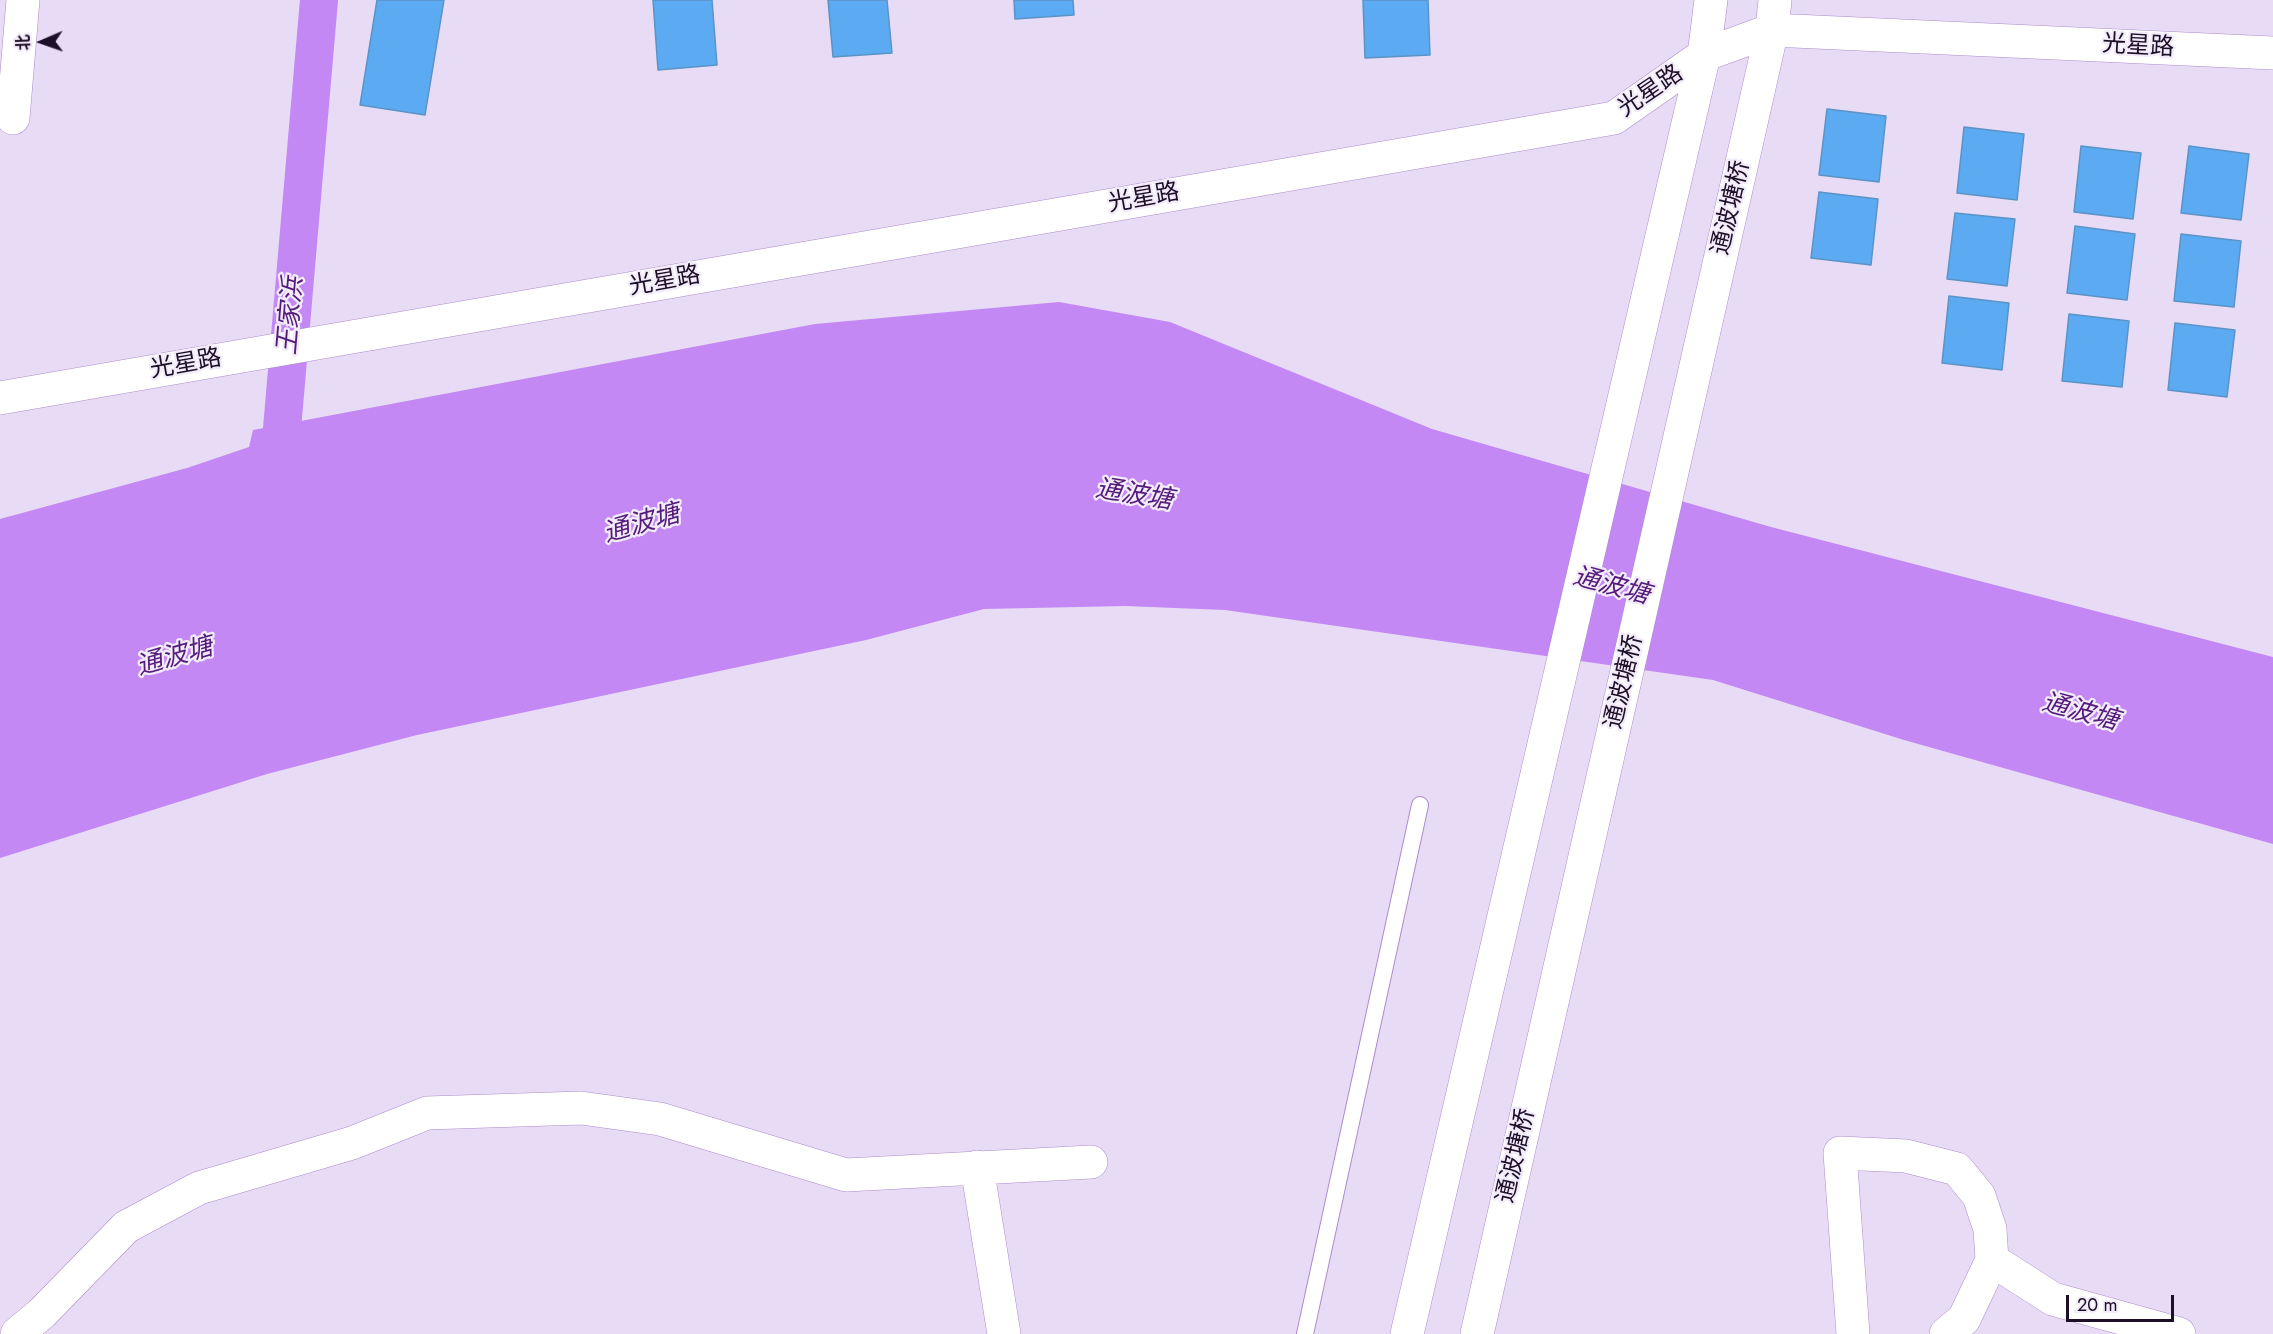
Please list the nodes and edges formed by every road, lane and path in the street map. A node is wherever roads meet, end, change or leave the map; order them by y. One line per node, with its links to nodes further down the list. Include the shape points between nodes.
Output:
1 (23, 0): 6 (street)
2 (1711, 0): 5 (street)
3 (1773, 15): 4 (street, 光星路); 5 (street, 光星路); 16 (street, 通波塘桥)
4 (2273, 53)
5 (1704, 55): 7 (street, 光星路, via 1614,118); 15 (street)
6 (13, 118)
7 (0, 398)
8 (1420, 805): 14 (lane)
9 (1091, 1161): 10 (street)
10 (977, 1167): 12 (street, via 846,1175 660,1119 580,1108 427,1113 352,1143 199,1188 126,1227); 13 (street)
11 (1992, 1260): 17 (street, via 1990,1229 1979,1196 1957,1169 1906,1156 1840,1153); 18 (street, via 1964,1319); 19 (street, via 2053,1299)
12 (17, 1334)
13 (1004, 1334)
14 (1305, 1334)
15 (1407, 1334)
16 (1477, 1334)
17 (1853, 1334)
18 (1946, 1334)
19 (2178, 1334)

